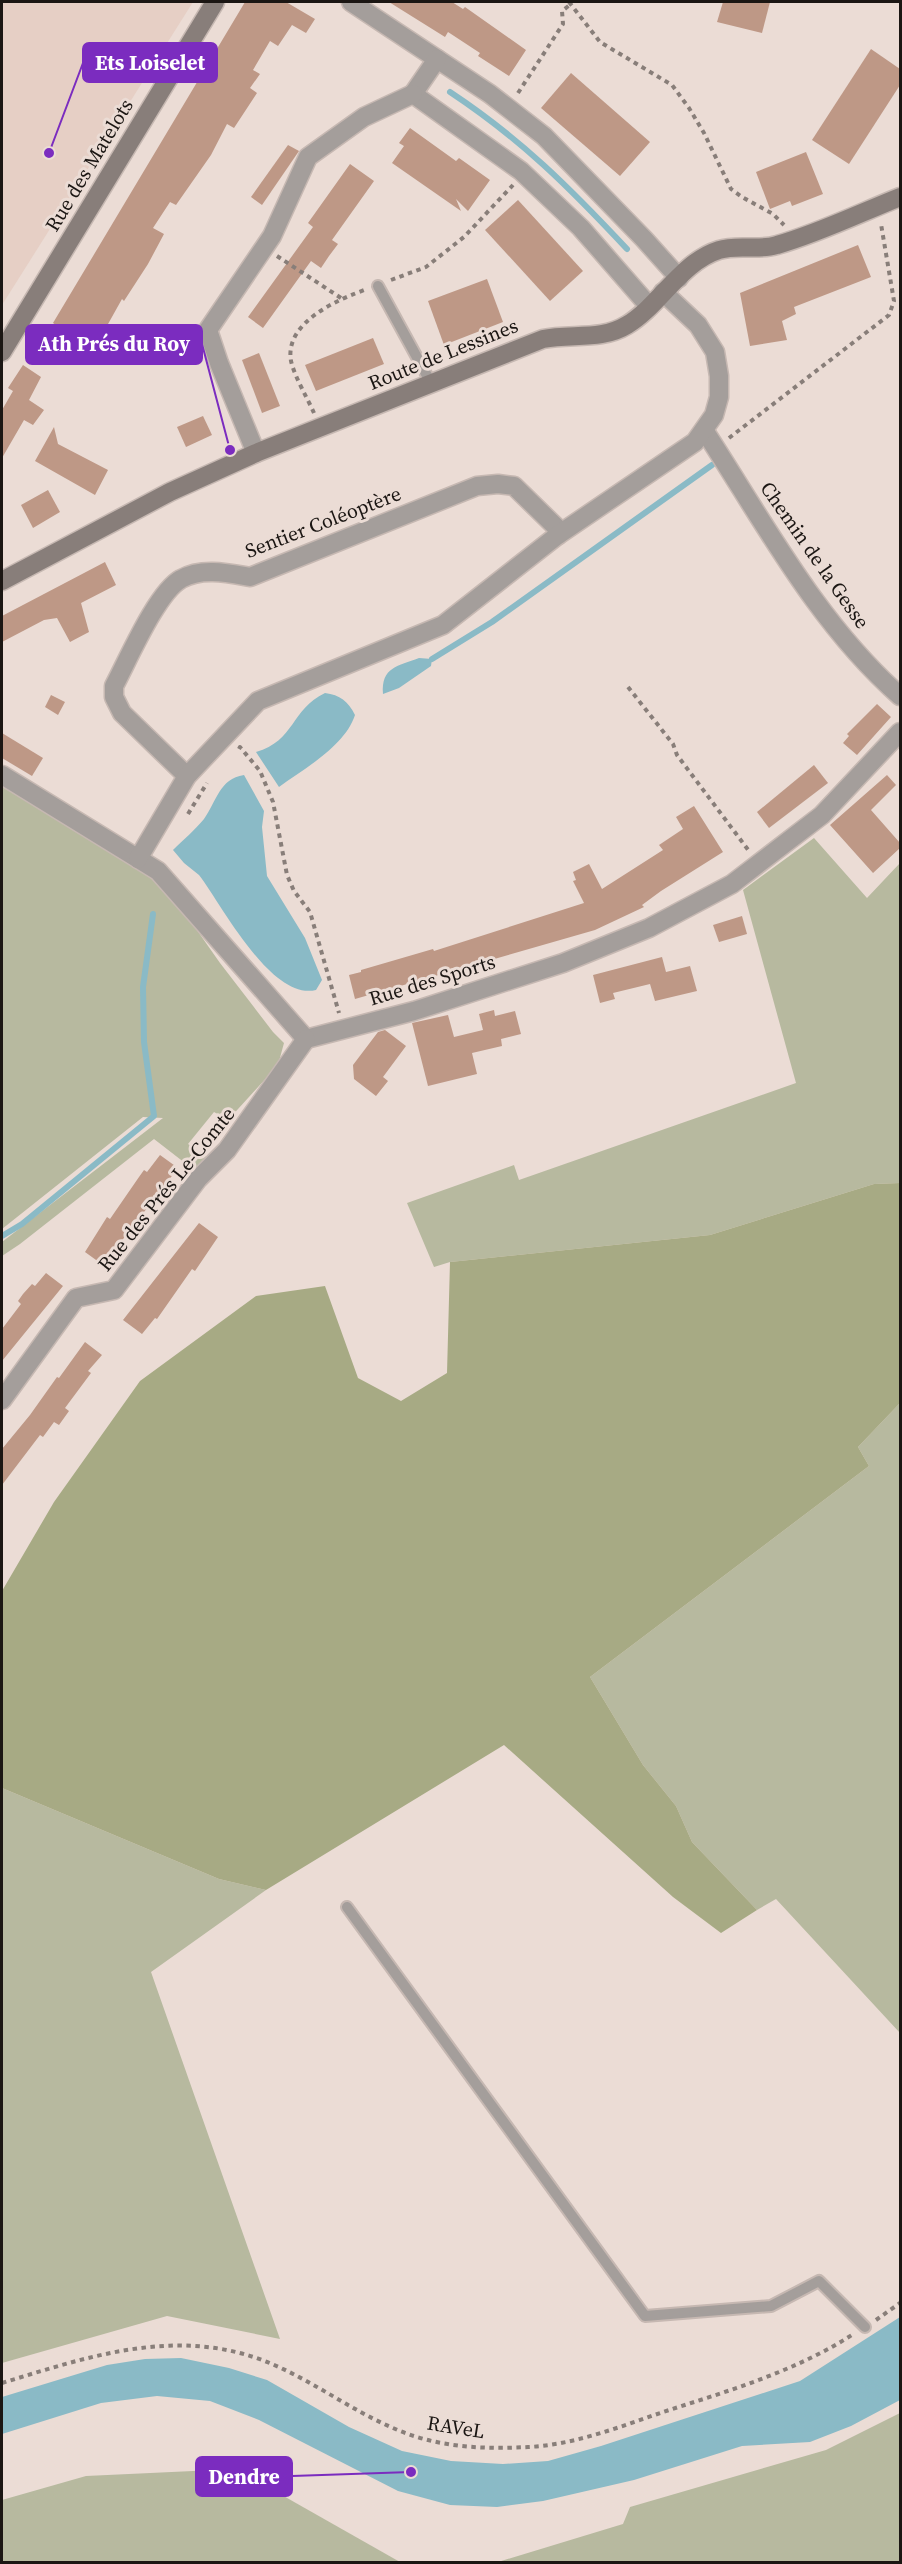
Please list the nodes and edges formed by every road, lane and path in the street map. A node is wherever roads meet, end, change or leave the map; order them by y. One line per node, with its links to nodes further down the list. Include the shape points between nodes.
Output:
1 (215, 2): 16 (main road, Rue des Matelots)
2 (351, 2): 4 (street)
3 (570, 3): 6 (path, via 562,11 563,24); 9 (path, via 600,42 672,85 704,133 731,189 773,213)
4 (430, 54): 5 (street); 6 (street)
5 (413, 94): 10 (street, via 364,117 308,157); 15 (street, via 521,171 581,228)
6 (508, 108): 11 (street, via 544,136)
7 (900, 197): 8 (main road, Route de Lessines)
8 (864, 211): 9 (main road, Route de Lessines); 19 (path, via 881,222 894,301 889,315)
9 (791, 240): 11 (main road, Route de Lessines, via 776,246 717,250)
10 (264, 247): 14 (path); 20 (street, via 208,330)
11 (679, 278): 13 (main road, Route de Lessines)
12 (378, 286): 17 (lane)
13 (663, 291): 15 (main road, Route de Lessines); 18 (street, via 698,325 715,352 719,398)
14 (342, 298)
15 (649, 306): 17 (main road, Route de Lessines, via 628,325 612,332 543,339)
16 (2, 352)
17 (431, 383): 20 (main road, Route de Lessines)
18 (704, 430): 19 (street, Chemin de la Gesse); 21 (street, via 695,442)
19 (716, 448): 24 (street, Chemin de la Gesse, via 791,566 843,638 864,664)
20 (256, 453): 22 (main road, Route de Lessines, via 170,492)
21 (558, 535): 28 (street, via 443,625 258,701); 28 (street, Sentier Coléoptère, via 556,527 514,486 477,486 250,578 223,572 198,573 181,579 165,592 114,686 114,697 122,713)
22 (2, 581)
23 (628, 687): 32 (path)
24 (900, 696)
25 (900, 732): 32 (street, Rue des Sports, via 822,815)
26 (236, 751): 33 (path, via 240,747 260,771 273,802 287,875 310,912)
27 (2, 775): 31 (street)
28 (187, 776): 31 (street)
29 (212, 776): 30 (path)
30 (185, 817)
31 (138, 859): 34 (street, via 158,871)
32 (758, 864): 33 (street, Rue des Sports, via 732,884 649,928 563,963 414,1011)
33 (343, 1028): 34 (street, Rue des Sports)
34 (306, 1039): 35 (street, Rue des Prés Le-Comte, via 227,1150 198,1179 114,1290 76,1298)
35 (2, 1400)
36 (347, 1906): 38 (lane, via 645,2316 771,2306 819,2282)
37 (900, 2303): 38 (path, RAVeL)
38 (865, 2327): 39 (path, RAVeL, via 813,2357 735,2388 622,2426 529,2447 480,2448 424,2439 369,2417 262,2360 216,2347 124,2349)
39 (2, 2383)

